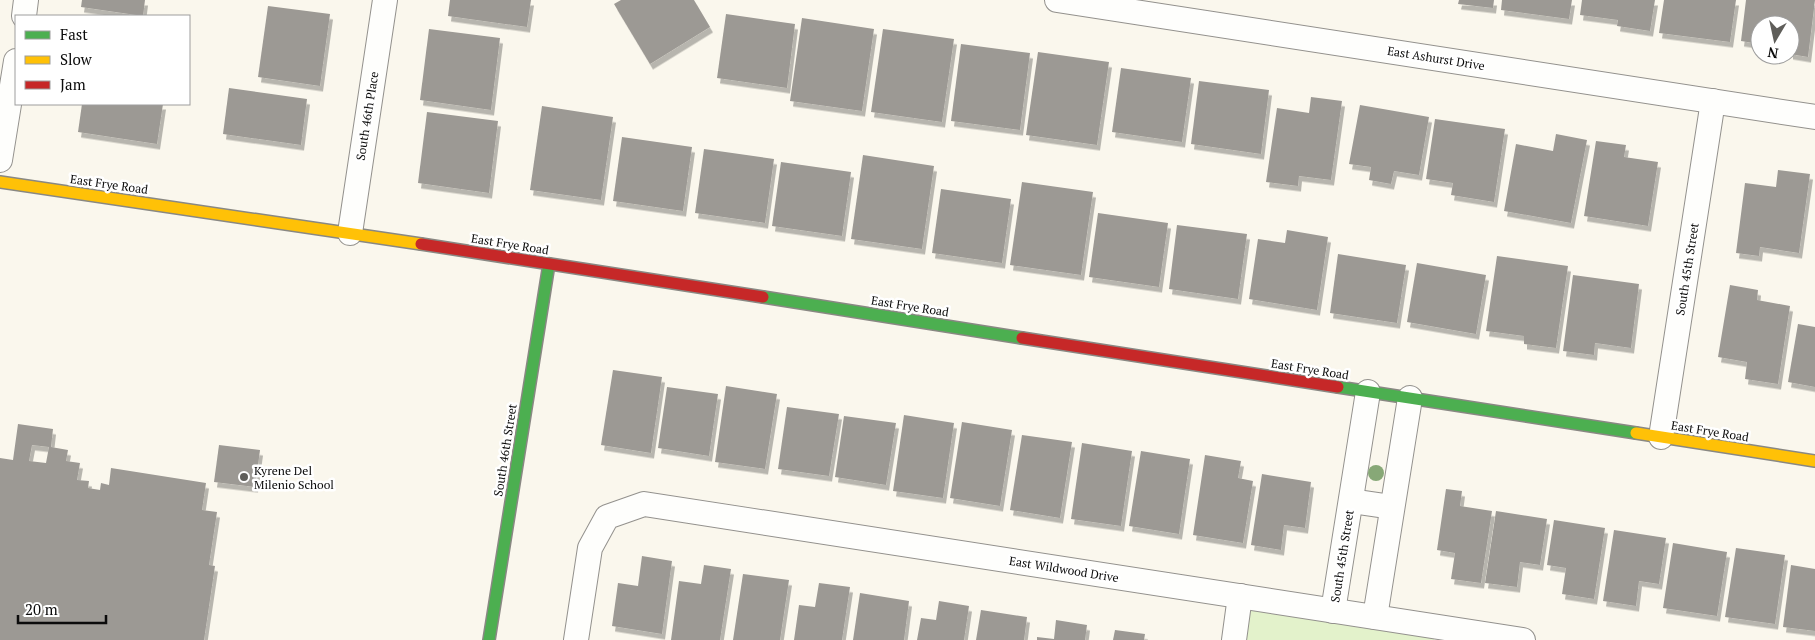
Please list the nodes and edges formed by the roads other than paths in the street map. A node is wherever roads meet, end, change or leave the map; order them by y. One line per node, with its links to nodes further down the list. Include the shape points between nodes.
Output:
1 (26, 0): 4 (street)
2 (385, 0): 10 (street, South 46th Place)
3 (1056, 0): 6 (street, East Ashurst Drive)
4 (24, 15)
5 (15, 67): 8 (street)
6 (1713, 101): 7 (street, East Ashurst Drive); 14 (street, South 45th Street)
7 (1815, 117)
8 (0, 160)
9 (0, 182): 10 (street, East Frye Road)
10 (350, 232): 11 (street, East Frye Road)
11 (549, 264): 12 (street, East Frye Road); 21 (street, South 46th Street)
12 (1368, 392): 13 (street, East Frye Road); 16 (street, South 45th Street)
13 (1410, 398): 14 (street, East Frye Road); 17 (street)
14 (1661, 437): 15 (street, East Frye Road)
15 (1815, 461)
16 (1351, 501): 17 (street, South 45th Street); 19 (street, South 45th Street)
17 (1392, 507): 20 (street)
18 (1240, 596): 19 (street, East Wildwood Drive); 22 (street, East Wildwood Drive, via 644,504 607,517 590,548); 23 (street)
19 (1333, 611): 20 (street, East Wildwood Drive)
20 (1376, 617): 24 (street, East Wildwood Drive)
21 (489, 640)
22 (576, 640)
23 (1234, 640)
24 (1523, 640)

